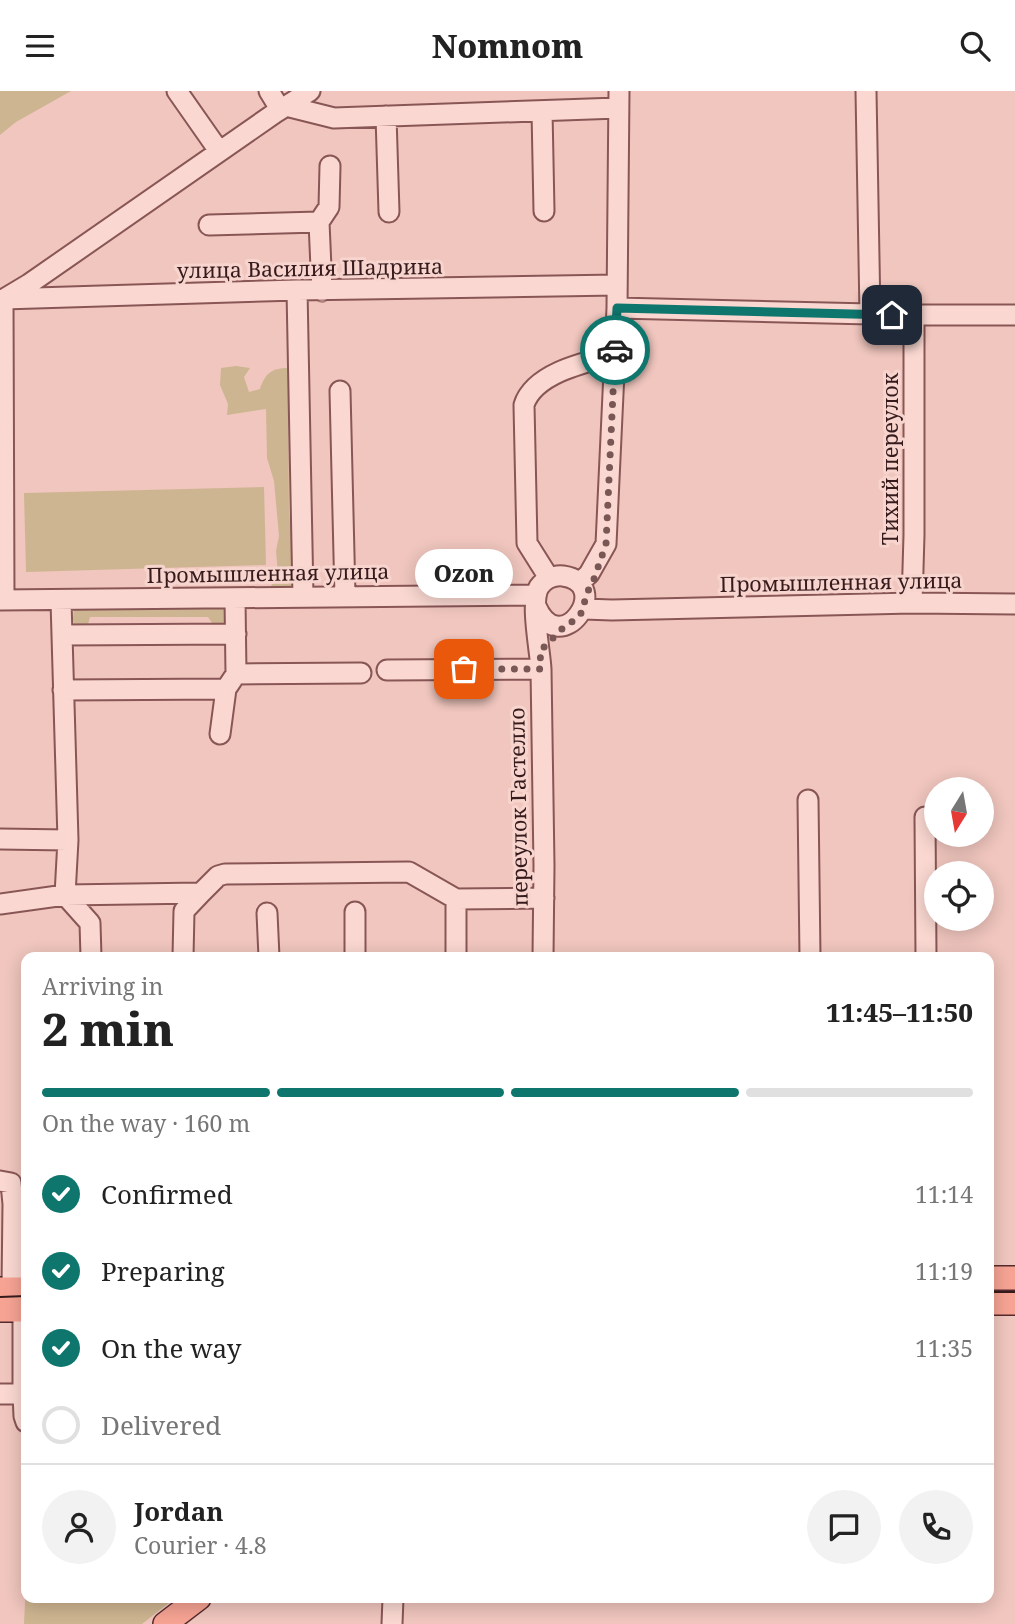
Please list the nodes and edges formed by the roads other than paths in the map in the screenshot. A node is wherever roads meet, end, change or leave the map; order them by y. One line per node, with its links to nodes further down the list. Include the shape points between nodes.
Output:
1 (177, 91): 9 (street)
2 (269, 91): 6 (street)
3 (310, 91): 6 (street)
4 (866, 91): 20 (street)
5 (618, 100): 7 (street); 15 (street)
6 (283, 108): 8 (street, via 334,118); 9 (street)
7 (542, 111): 8 (street); 11 (street)
8 (386, 116): 12 (street)
9 (219, 151): 18 (street)
10 (330, 166): 13 (street, via 329,207)
11 (544, 211)
12 (389, 212)
13 (319, 222): 14 (street); 17 (street)
14 (209, 225)
15 (617, 285): 17 (street, улица Василия Шадрина); 19 (street)
16 (297, 290): 17 (street, улица Василия Шадрина); 18 (street, улица Василия Шадрина); 28 (street)
17 (322, 291)
18 (1, 300): 30 (street)
19 (617, 308): 20 (street); 23 (street)
20 (870, 314): 21 (street)
21 (914, 315): 22 (street); 33 (street, Тихий переулок)
22 (1015, 315)
23 (614, 355): 25 (street, via 559,372 526,397 527,543); 27 (street, via 606,544)
24 (340, 391): 26 (street)
25 (549, 578): 27 (street, via 571,578); 32 (street, via 540,586)
26 (345, 596): 28 (street, Промышленная улица); 32 (street, Промышленная улица)
27 (583, 596): 33 (street, Промышленная улица); 35 (street, via 577,619)
28 (303, 597): 29 (street, Промышленная улица)
29 (235, 599): 31 (street, Промышленная улица); 36 (street)
30 (2, 600): 31 (street, Промышленная улица)
31 (61, 601): 37 (street)
32 (536, 601): 35 (street, via 547,622); 38 (street, переулок Гастелло)
33 (912, 603): 34 (street, Промышленная улица)
34 (1015, 604)
35 (566, 625): 38 (street)
36 (236, 634): 37 (street); 41 (street)
37 (62, 635): 42 (street)
38 (540, 660): 39 (street); 50 (street, переулок Гастелло)
39 (387, 670)
40 (361, 673): 41 (street)
41 (231, 682): 42 (street); 43 (street)
42 (63, 690): 46 (street)
43 (220, 734)
44 (808, 800): 61 (street)
45 (0, 839): 46 (street)
46 (68, 840): 49 (street)
47 (925, 847): 62 (street)
48 (201, 893): 49 (street); 51 (street, via 225,874 409,871); 56 (street, via 184,911)
49 (65, 895): 52 (street); 55 (street, via 90,923)
50 (544, 898): 51 (street); 60 (street, переулок Гастелло)
51 (456, 899): 59 (street)
52 (0, 904)
53 (355, 912): 58 (street)
54 (267, 913): 57 (street)
55 (91, 952)
56 (184, 952)
57 (268, 952)
58 (355, 952)
59 (456, 952)
60 (542, 952)
61 (810, 952)
62 (926, 952)
63 (0, 1181): 64 (street, via 11,1183)
64 (20, 1204): 67 (street)
65 (994, 1278): 66 (main road)
66 (1015, 1278)
67 (15, 1300): 70 (street)
68 (994, 1303): 69 (main road)
69 (1015, 1303)
70 (21, 1370)
71 (0, 1394): 72 (street)
72 (21, 1394)
73 (192, 1603): 75 (main road)
74 (393, 1603): 76 (street)
75 (164, 1624)
76 (392, 1624)

